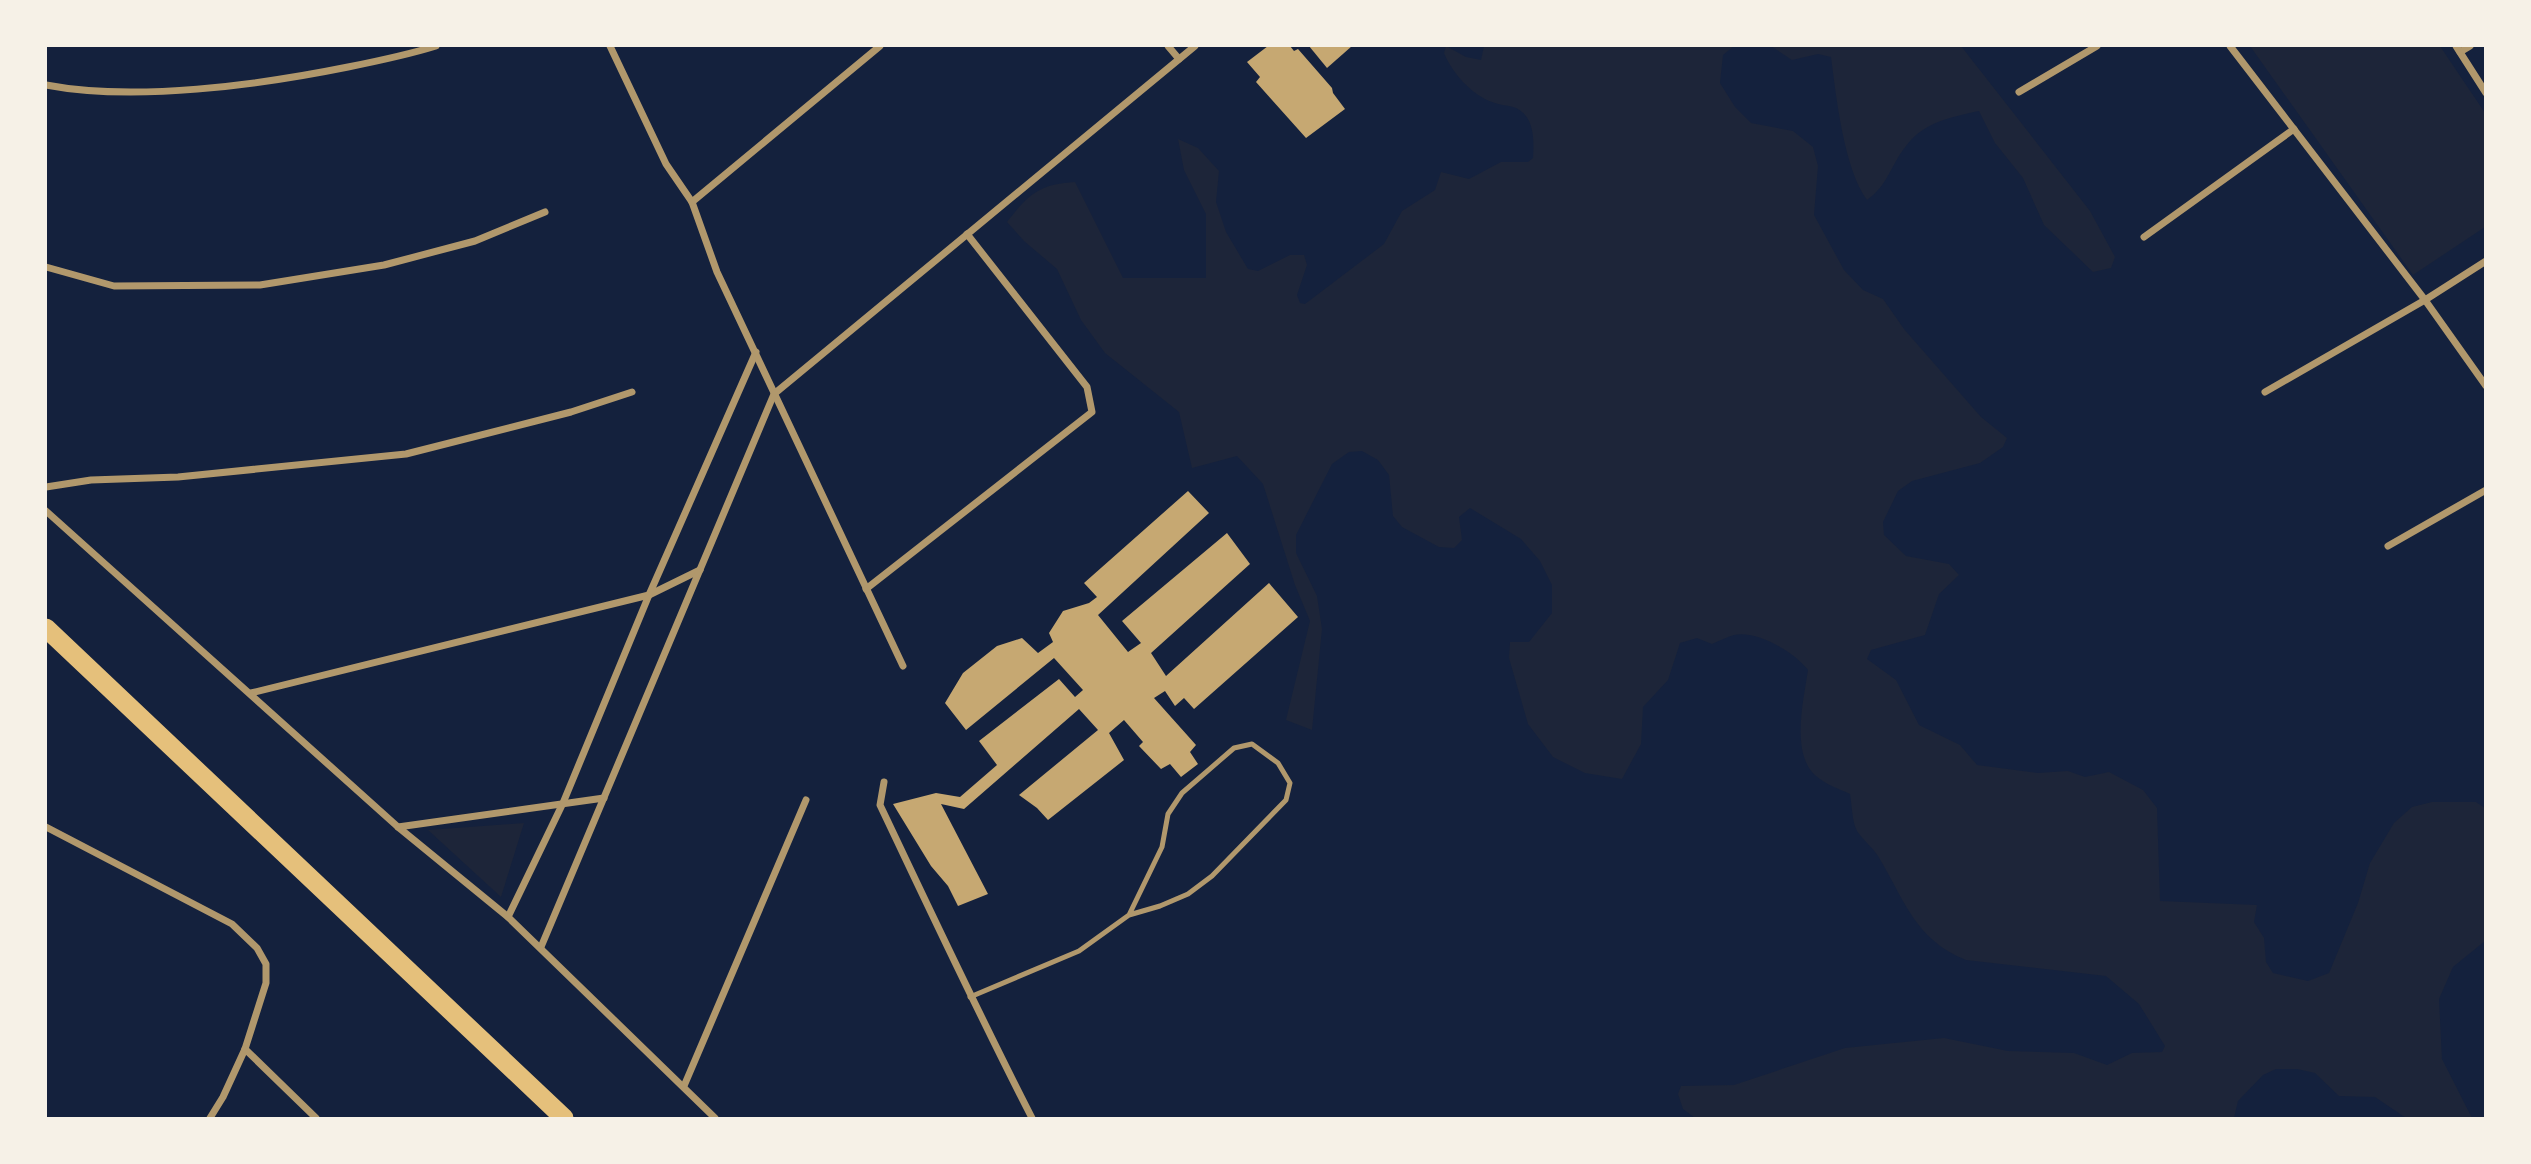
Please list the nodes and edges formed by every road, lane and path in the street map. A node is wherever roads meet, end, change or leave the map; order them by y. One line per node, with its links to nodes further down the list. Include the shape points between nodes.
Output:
1 (436, 46): 11 (street, via 305,76 213,87 143,91)
2 (610, 46): 15 (street, via 666,164)
3 (880, 46): 15 (street)
4 (1168, 46): 10 (street)
5 (1195, 46): 10 (street)
6 (2097, 46): 12 (street)
7 (2230, 46): 14 (street)
8 (2470, 46): 9 (street)
9 (2458, 49): 13 (street)
10 (1179, 59): 17 (street)
11 (46, 85)
12 (2019, 92)
13 (2486, 93)
14 (2294, 129): 18 (street); 21 (street)
15 (692, 202): 22 (street, via 717,272)
16 (545, 212): 20 (street, via 475,241 384,265 260,285 114,286)
17 (967, 234): 26 (street); 32 (street, via 1087,387 1091,412)
18 (2144, 237)
19 (2486, 261): 21 (street)
20 (46, 267)
21 (2426, 300): 23 (street); 25 (street)
22 (756, 352): 26 (street); 33 (street)
23 (2486, 386)
24 (632, 392): 27 (street, via 406,454)
25 (2265, 392)
26 (774, 394): 31 (street); 32 (street)
27 (46, 487)
28 (2486, 490): 30 (street)
29 (46, 511): 36 (street)
30 (2388, 546)
31 (700, 570): 33 (street); 38 (street)
32 (866, 589): 35 (street)
33 (649, 596): 36 (street); 40 (street)
34 (46, 628): 51 (highway)
35 (902, 666)
36 (251, 693): 42 (street)
37 (884, 782): 46 (street, via 880,805)
38 (604, 799): 40 (street); 45 (street)
39 (806, 800): 48 (street)
40 (563, 803): 42 (street); 44 (street)
41 (46, 827): 47 (street, via 232,924 257,948 266,964 266,983)
42 (398, 827): 44 (street)
43 (1129, 915): 43 (lane, via 1188,894 1212,876 1286,800 1290,783 1278,763 1252,744 1234,748 1182,793 1168,814 1162,847); 46 (lane, via 1079,951)
44 (508, 917): 45 (street)
45 (541, 947): 48 (street)
46 (970, 997): 53 (street)
47 (245, 1049): 49 (street); 50 (street)
48 (684, 1086): 52 (street)
49 (209, 1118)
50 (316, 1118)
51 (564, 1118)
52 (715, 1118)
53 (1031, 1118)

